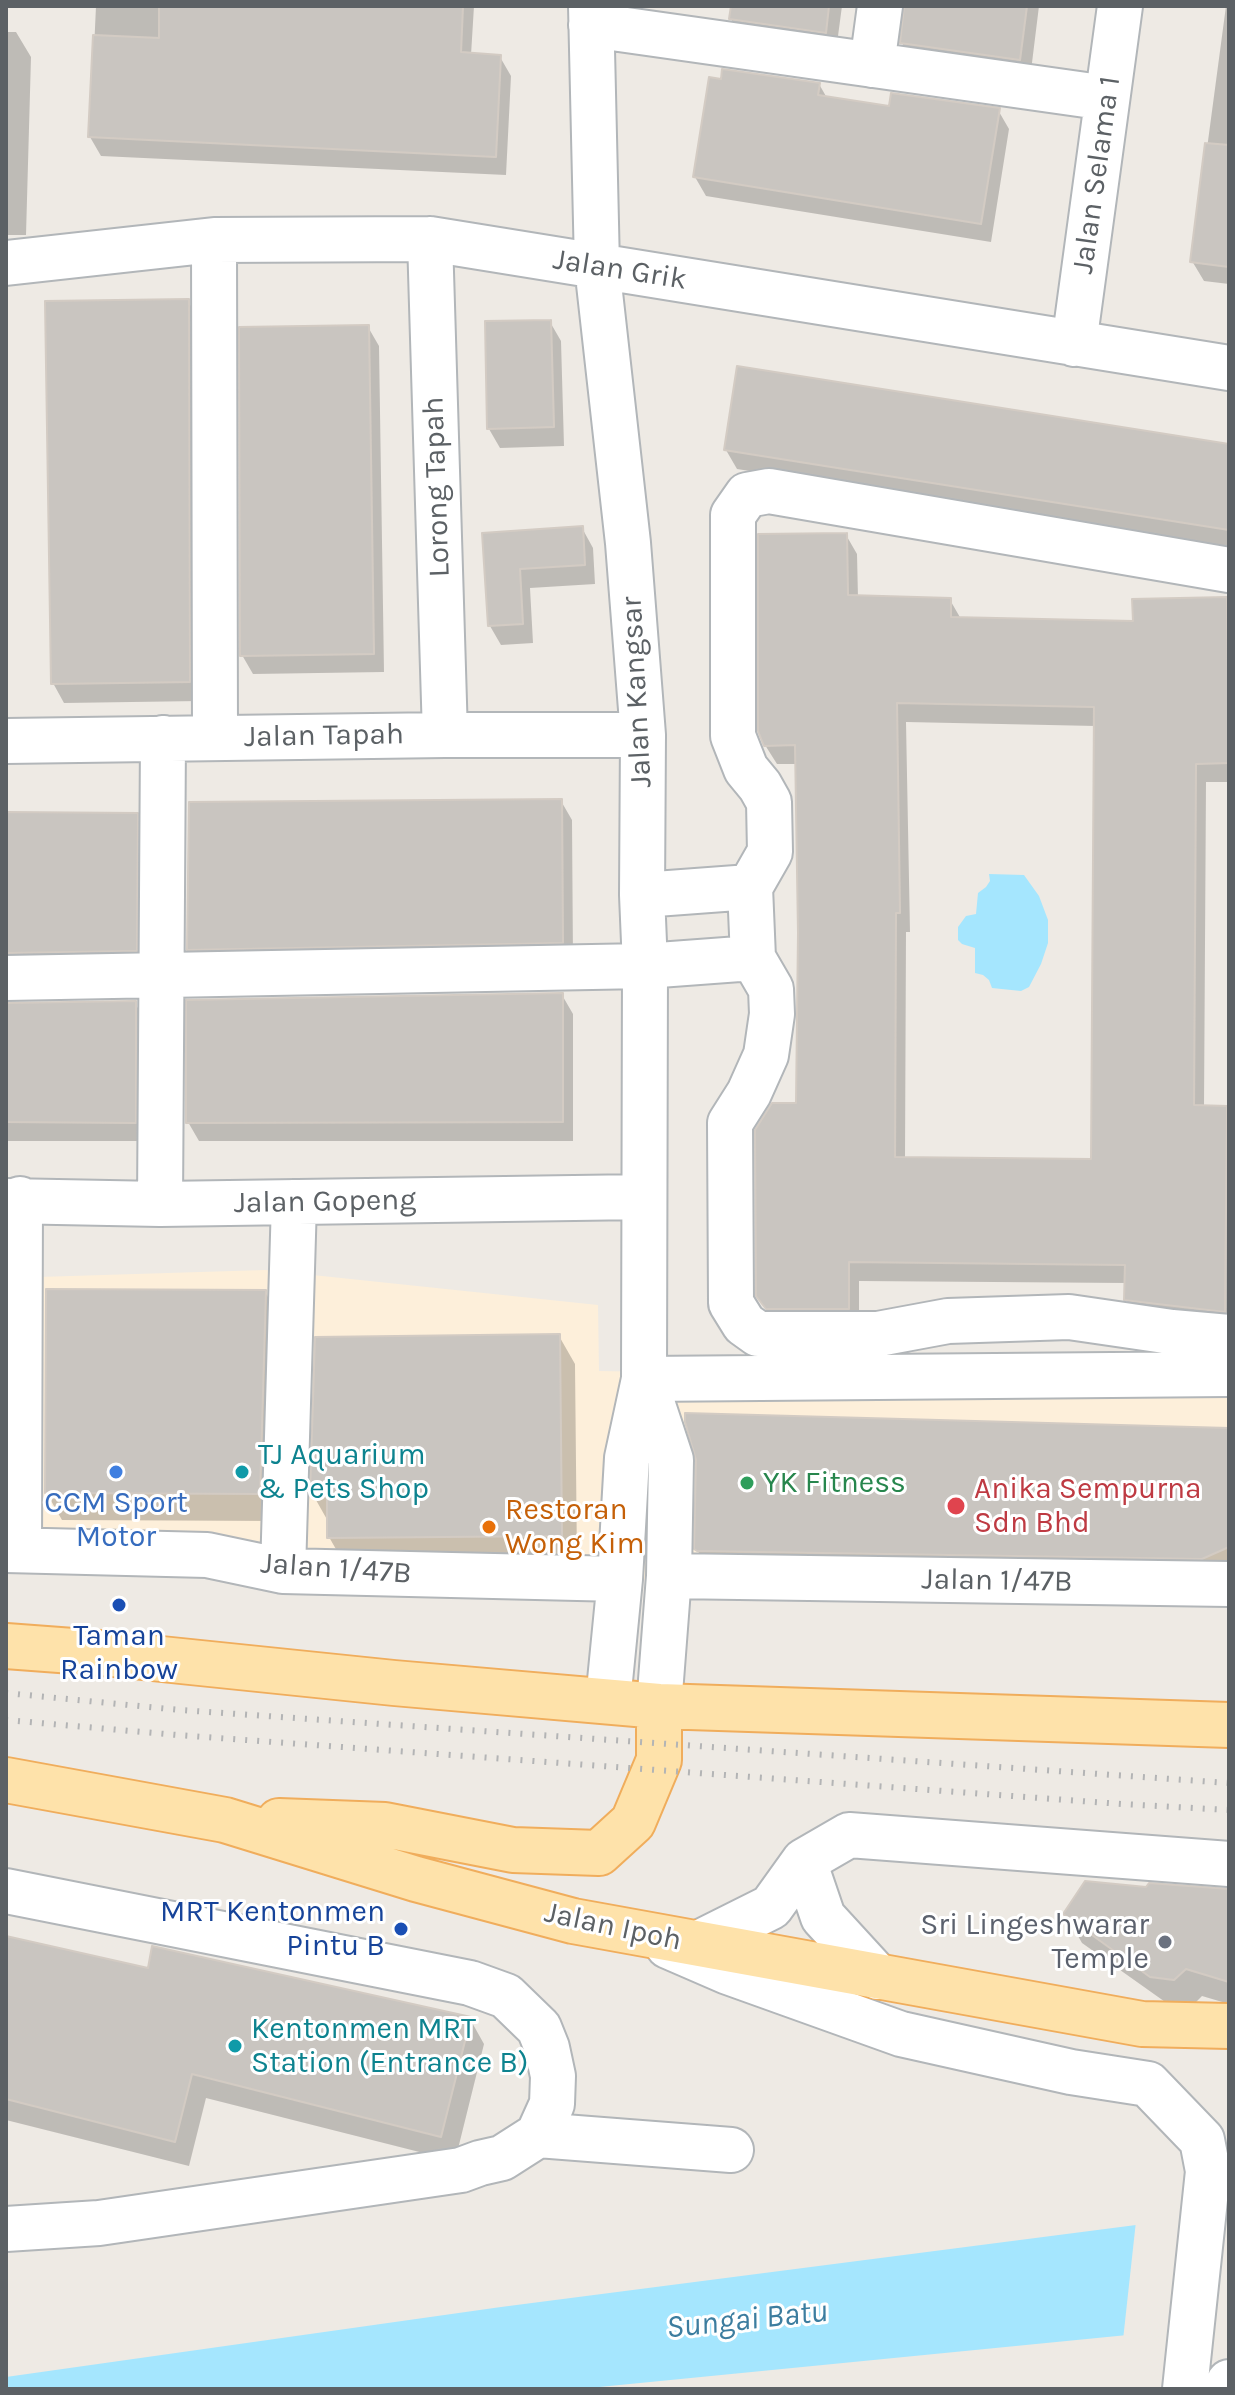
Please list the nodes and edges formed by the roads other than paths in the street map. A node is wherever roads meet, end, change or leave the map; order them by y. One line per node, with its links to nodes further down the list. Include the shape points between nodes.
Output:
1 (880, 6): 4 (street)
2 (1120, 6): 5 (street, Jalan Selama 1)
3 (591, 16): 4 (street); 9 (street, Jalan Kangsar)
4 (872, 65): 5 (street)
5 (1107, 98): 10 (street, Jalan Selama 1)
6 (430, 239): 7 (street, Jalan Grik); 9 (street, Jalan Grik); 13 (street, Lorong Tapah)
7 (214, 240): 8 (street, Jalan Grik); 15 (street)
8 (6, 263)
9 (597, 266): 10 (street, Jalan Grik); 14 (street, Jalan Kangsar)
10 (1074, 344): 11 (street, Jalan Grik)
11 (1229, 368)
12 (1229, 570): 18 (street, via 769,491 747,495 733,515 733,736 746,769 769,802 770,852)
13 (445, 735): 14 (street, Jalan Tapah); 15 (street, Jalan Tapah)
14 (643, 735): 19 (street, Jalan Kangsar)
15 (215, 737): 16 (street, Jalan Tapah)
16 (163, 738): 17 (street, Jalan Tapah); 22 (street)
17 (6, 741)
18 (750, 887): 19 (street); 20 (street)
19 (642, 895): 21 (street, Jalan Kangsar)
20 (753, 958): 21 (street); 28 (street, via 771,989 772,1014 766,1055 730,1123 731,1303 744,1324 758,1334 878,1334 948,1321 1069,1317)
21 (645, 966): 22 (street); 24 (street, Jalan Kangsar)
22 (161, 975): 23 (street); 27 (street)
23 (6, 978)
24 (643, 1197): 26 (street, Jalan Gopeng); 30 (street, Jalan Kangsar)
25 (13, 1200): 27 (street, Jalan Gopeng); 31 (street)
26 (294, 1202): 27 (street, Jalan Gopeng); 32 (street)
27 (160, 1204)
28 (1229, 1337)
29 (1229, 1374): 30 (street)
30 (644, 1379): 33 (street, Jalan Kangsar, via 671,1460); 34 (street, Jalan Kangsar, via 627,1458)
31 (12, 1550): 32 (street, Jalan 1/47B, via 207,1555)
32 (283, 1571): 34 (street, Jalan 1/47B)
33 (669, 1576): 35 (street, Jalan 1/47B); 38 (street, Jalan Kangsar)
34 (620, 1579): 37 (street, Jalan Kangsar)
35 (1229, 1584)
36 (6, 1646): 37 (main road)
37 (608, 1701): 38 (main road)
38 (659, 1706): 39 (main road); 41 (main road, via 659,1760 633,1822 599,1853 513,1850 385,1825)
39 (1229, 1725)
40 (6, 1780): 41 (main road, Jalan Ipoh)
41 (225, 1820): 45 (main road, Jalan Ipoh, via 430,1883)
42 (804, 1861): 43 (street, via 849,1835); 46 (street, via 771,1907); 47 (street, via 823,1917)
43 (1229, 1864)
44 (6, 1891): 49 (street, via 470,1983 506,1996 539,2028 547,2048 552,2104)
45 (636, 1932): 46 (main road, Jalan Ipoh); 53 (street, via 728,1972 901,2034 1148,2084 1202,2140 1208,2171)
46 (697, 1944): 47 (main road, Jalan Ipoh)
47 (878, 1977): 48 (main road, Jalan Ipoh, via 1142,2024)
48 (1229, 2026)
49 (538, 2135): 50 (street); 51 (street, via 502,2158 461,2170 99,2223)
50 (731, 2150)
51 (6, 2229)
52 (1229, 2382): 54 (street)
53 (1185, 2389)
54 (1228, 2389)

